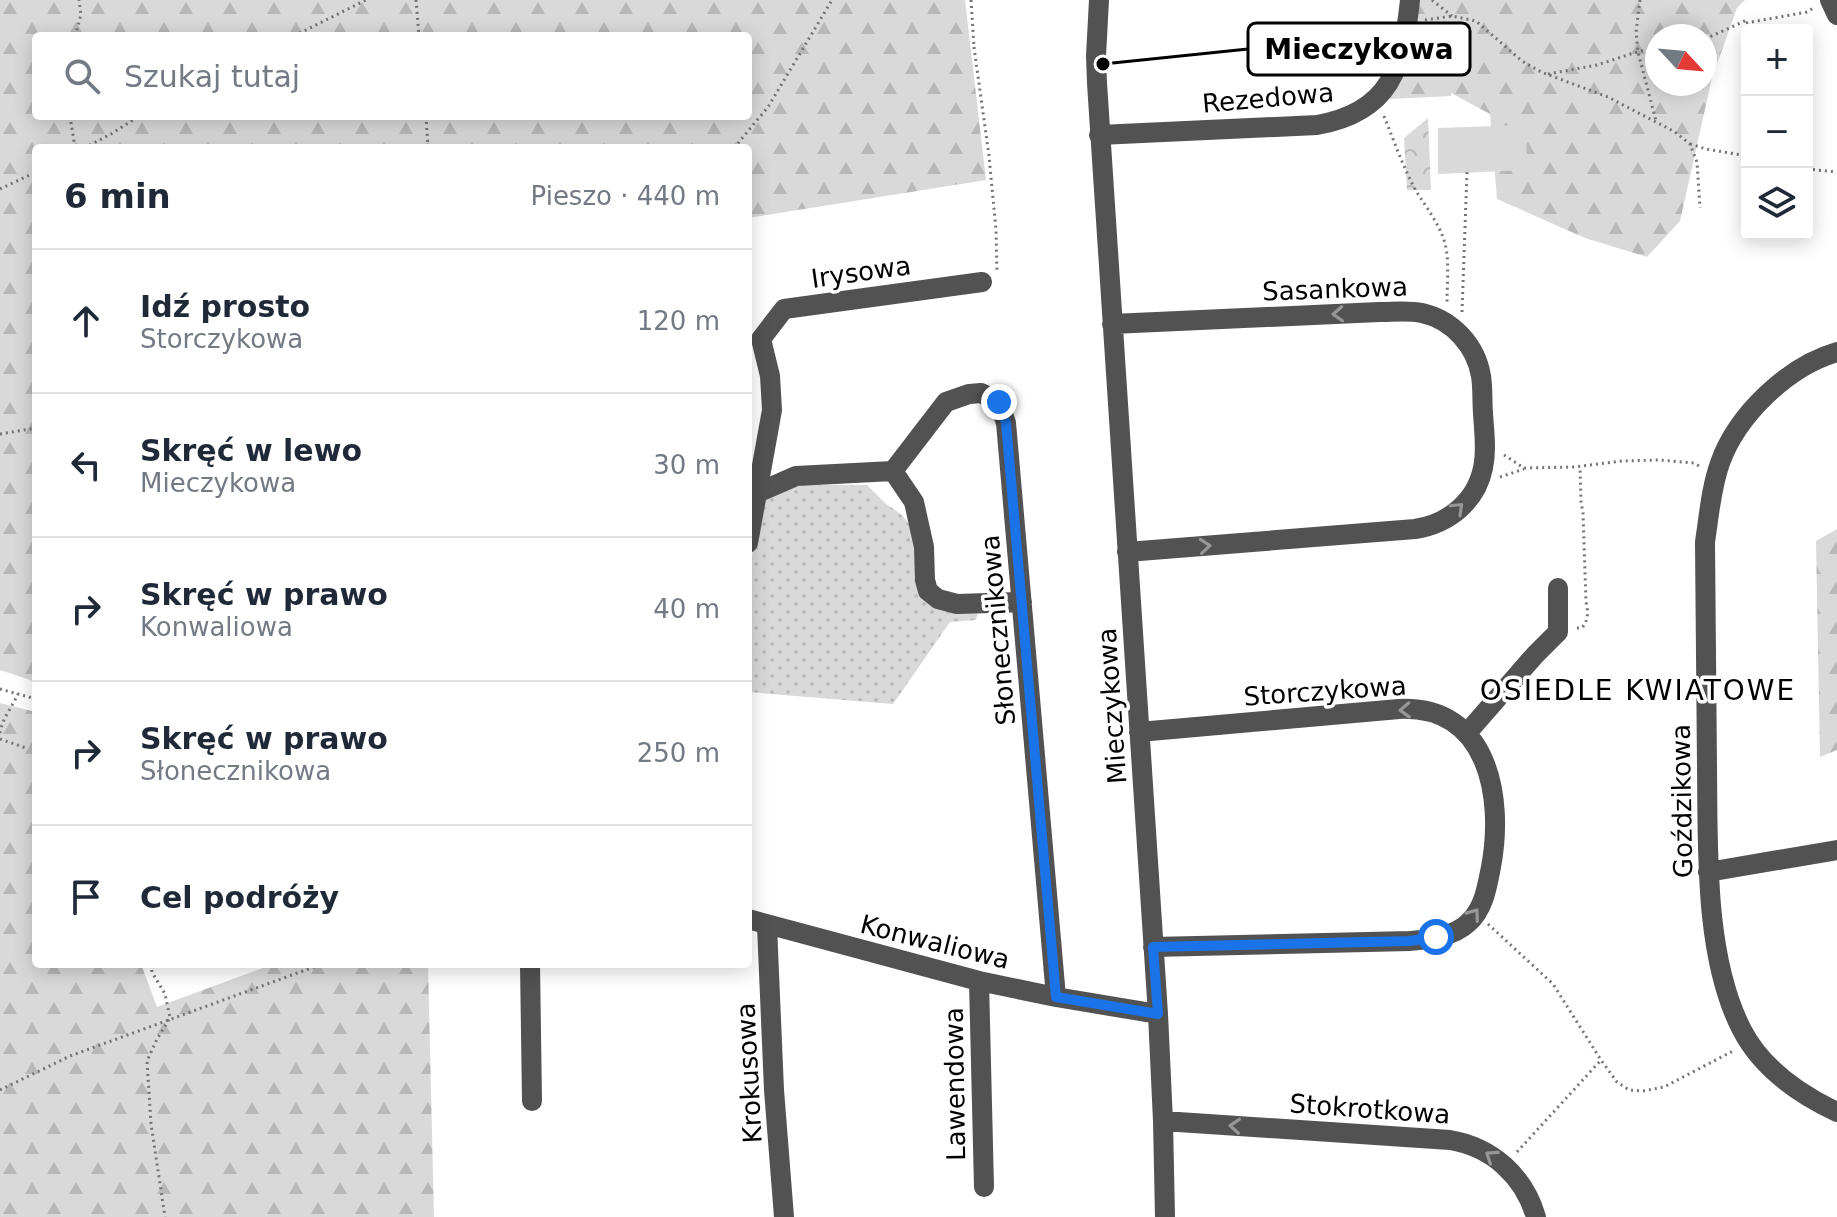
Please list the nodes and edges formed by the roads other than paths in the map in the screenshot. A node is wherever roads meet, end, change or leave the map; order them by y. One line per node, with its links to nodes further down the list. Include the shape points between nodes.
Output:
1 (1099, 0): 3 (street, Mieczykowa)
2 (1410, 0): 3 (street, Rezedowa, via 1395,74 1377,97 1350,116 1317,125)
3 (1099, 135): 5 (street, Mieczykowa)
4 (987, 282): 6 (street, Irysowa, via 784,309)
5 (1112, 324): 11 (street, Mieczykowa); 11 (street, Sasankowa, one-way to 5, via 1429,527 1449,518 1470,497 1483,468 1481,377 1473,350 1454,329 1424,313)
6 (755, 340): 9 (street, Irysowa, via 770,376 772,410)
7 (1837, 352): 17 (street, Goździkowa, via 1799,370 1753,409 1730,439 1716,476 1705,542)
8 (893, 471): 9 (street, via 796,476); 13 (street, via 914,502 928,591 957,604); 13 (street, Słonecznikowa, via 946,402 981,393 999,402 1006,423)
9 (757, 493): 10 (street, Irysowa)
10 (752, 521)
11 (1127, 552): 14 (street, Mieczykowa)
12 (1558, 588): 15 (street, via 1558,632)
13 (1022, 602): 22 (street, Słonecznikowa)
14 (1139, 732): 15 (street, Storczykowa, one-way to 14, via 1446,717 1411,709); 19 (street, Mieczykowa)
15 (1467, 733): 19 (street, one-way to 15, via 1427,939 1463,928 1477,914 1494,848 1494,806 1484,762)
16 (1837, 850): 17 (street)
17 (1708, 872): 25 (street, Goździkowa, via 1722,977 1743,1032 1782,1078)
18 (758, 922): 21 (street, Konwaliowa); 28 (street, Krokusowa)
19 (1153, 947): 23 (street, Mieczykowa)
20 (530, 968): 24 (street)
21 (979, 981): 22 (street, Konwaliowa); 27 (street, Lawendowa)
22 (1056, 997): 23 (street, Konwaliowa)
23 (1158, 1014): 26 (street, Mieczykowa)
24 (532, 1101)
25 (1837, 1112)
26 (1163, 1121): 29 (street, Mieczykowa); 30 (street, Stokrotkowa, one-way to 26, via 1526,1191 1505,1166 1466,1143)
27 (984, 1187)
28 (784, 1217)
29 (1165, 1217)
30 (1536, 1217)

